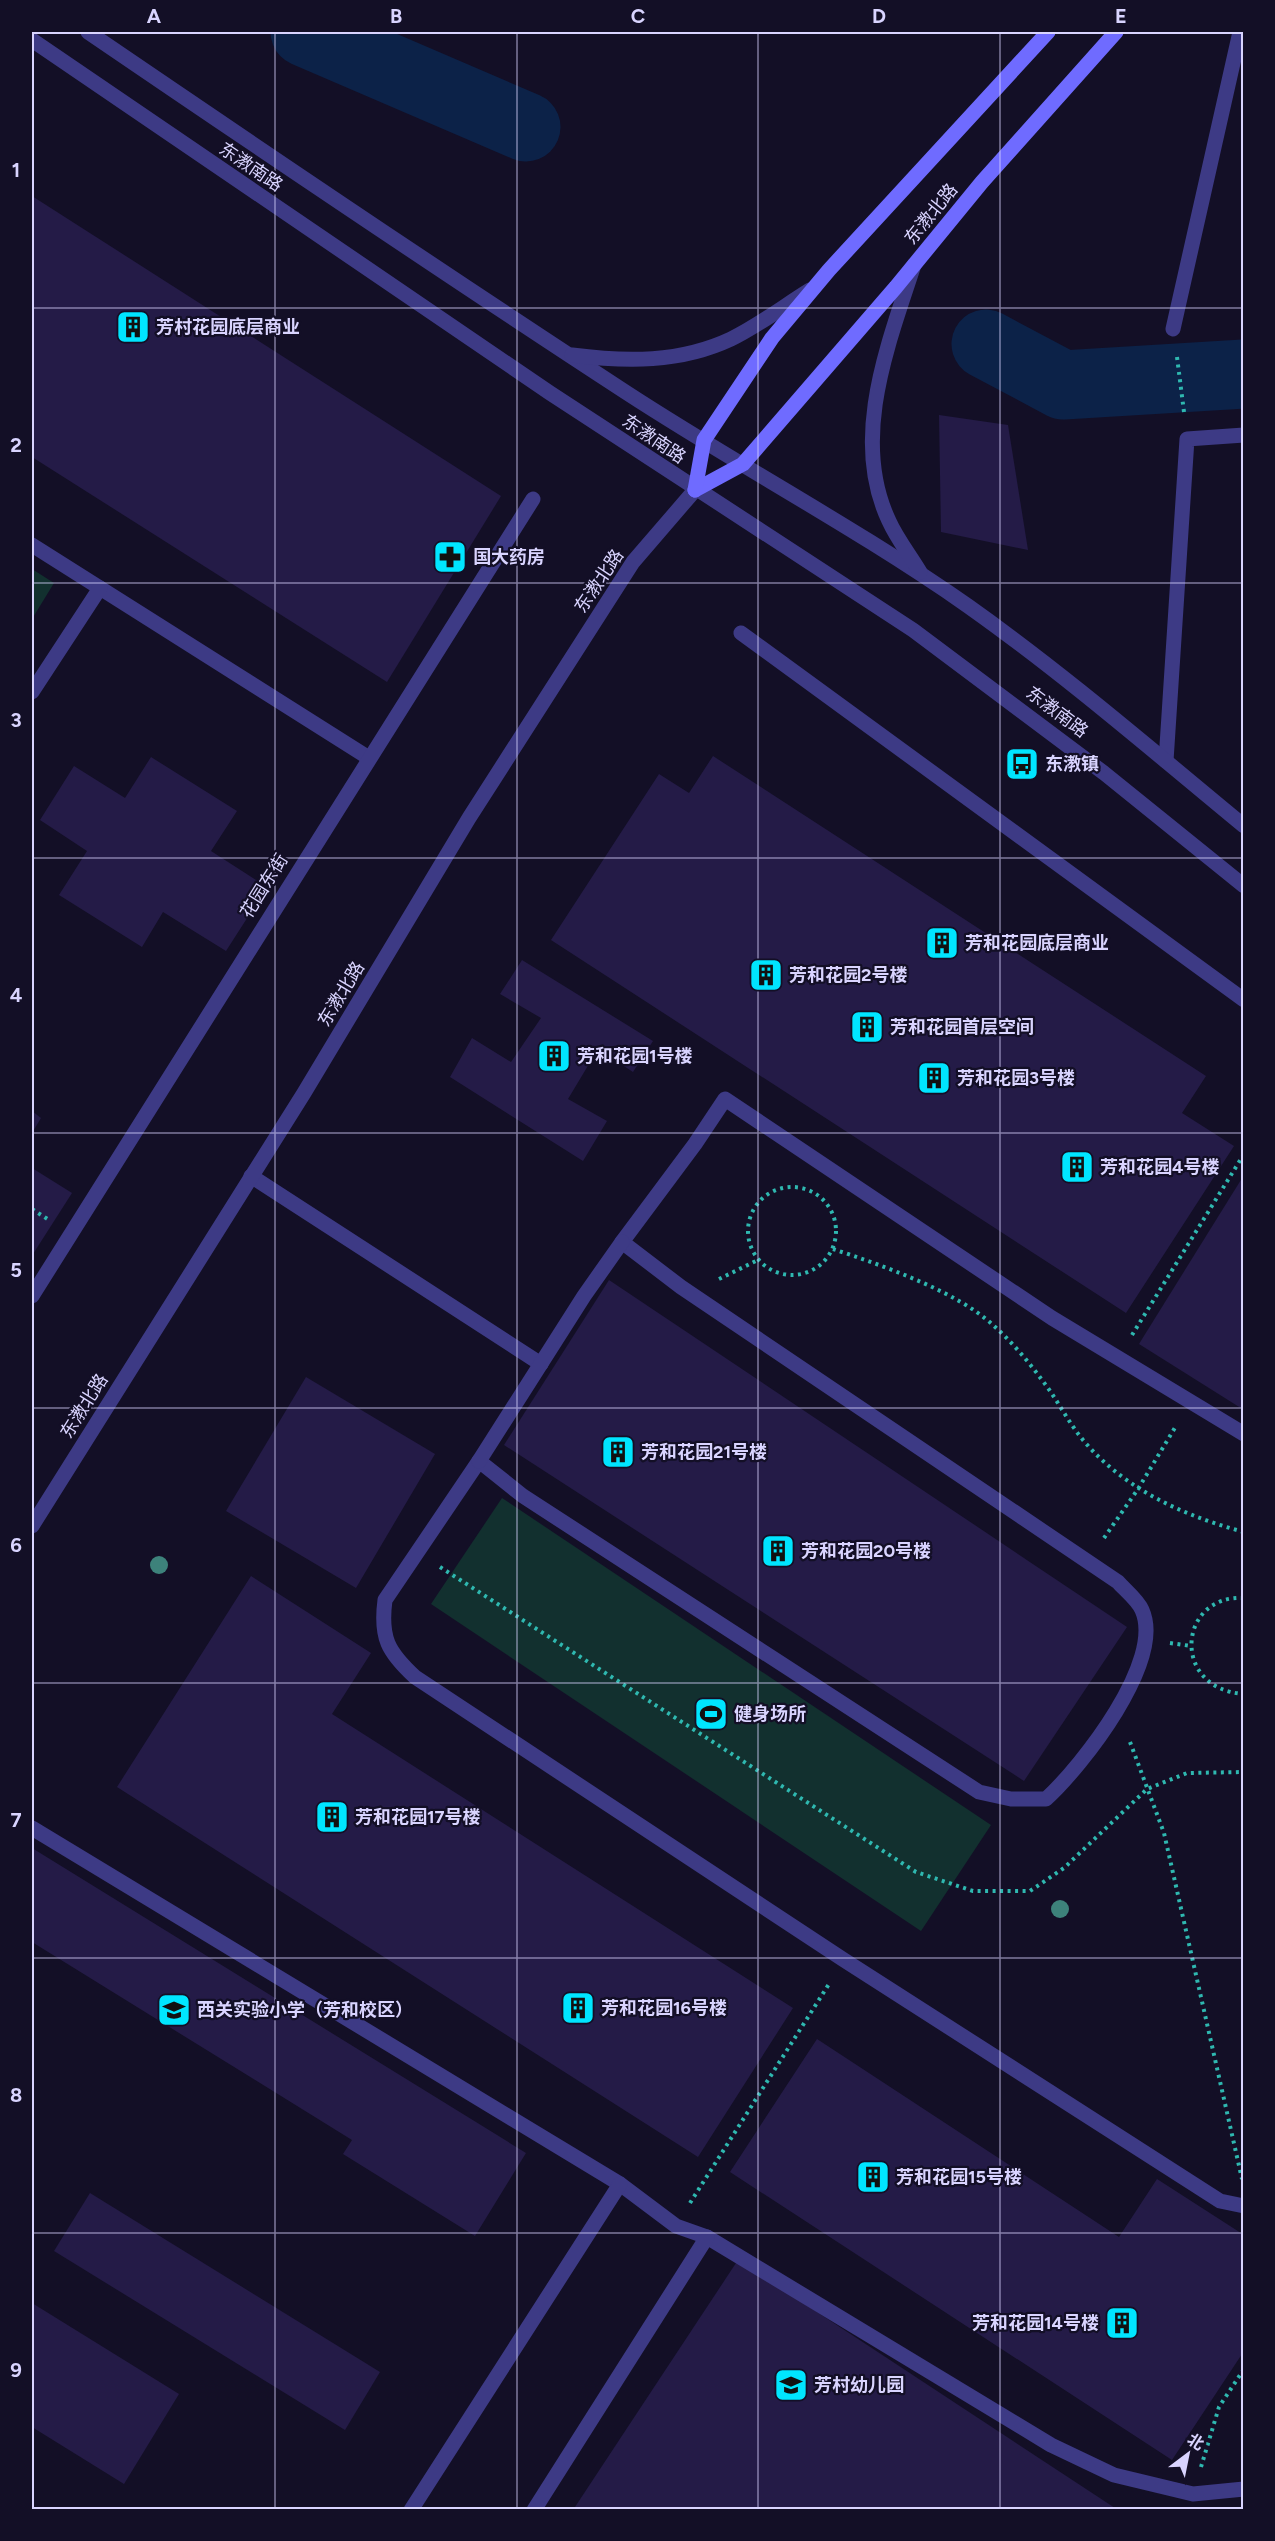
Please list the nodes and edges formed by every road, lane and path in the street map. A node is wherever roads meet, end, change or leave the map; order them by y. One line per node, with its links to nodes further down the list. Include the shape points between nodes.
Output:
1 (88, 32): 9 (street, 东漖南路)
2 (1048, 32): 7 (main road, 东漖北路)
3 (1116, 32): 6 (main road, 东漖北路, via 982,182)
4 (1240, 32): 8 (street)
5 (32, 40): 14 (street, 东漖南路)
6 (915, 264): 13 (main road, 东漖北路); 17 (street, via 875,402 872,443 876,484 889,522)
7 (815, 287): 9 (street, via 731,339 678,357 616,360); 12 (main road, 东漖北路, via 772,338)
8 (1173, 329): 11 (path)
9 (568, 354): 12 (street, 东漖南路)
10 (1244, 435): 11 (street)
11 (1187, 439): 22 (street)
12 (704, 440): 13 (street, 东漖南路); 14 (main road, 东漖北路)
13 (743, 464): 14 (main road, 东漖北路); 17 (street, 东漖南路)
14 (695, 490): 24 (street, 东漖南路, via 913,630 1104,773); 27 (street, 东漖北路, via 633,562 470,818)
15 (532, 499): 21 (street, 花园东街)
16 (32, 545): 18 (street)
17 (923, 577): 22 (street, 东漖南路, via 1051,668)
18 (100, 588): 20 (street); 21 (street)
19 (741, 633): 25 (street)
20 (32, 692)
21 (369, 758): 31 (street, 花园东街)
22 (1166, 761): 23 (street, 东漖南路)
23 (1244, 826)
24 (1244, 886)
25 (1244, 1000)
26 (1244, 1154): 33 (path)
27 (251, 1176): 34 (street); 39 (street, 东漖北路)
28 (622, 1242): 32 (street); 33 (street, via 724,1099); 34 (street)
29 (833, 1249): 30 (path, via 821,1265 791,1276 776,1273); 30 (path, via 836,1223 830,1209 815,1194 801,1188 779,1189 756,1206 748,1227 749,1242); 38 (path, via 951,1297 993,1324 1042,1379 1084,1441)
30 (758, 1260): 32 (path, via 720,1276)
31 (32, 1296)
32 (707, 1304): 42 (street)
33 (1117, 1358): 35 (street)
34 (541, 1364): 37 (street)
35 (1190, 1402): 36 (street); 38 (path)
36 (1244, 1434)
37 (478, 1461): 41 (street); 45 (street, via 523,1496 979,1792 1011,1799 1046,1799 1065,1782)
38 (1138, 1489): 40 (path, via 1204,1521); 42 (path)
39 (32, 1526)
40 (1244, 1532)
41 (418, 1551): 47 (path, via 916,1872 973,1892 1030,1891 1064,1868); 49 (street, via 385,1600 382,1623 393,1656 415,1677)
42 (1088, 1562): 45 (street, via 1118,1582 1142,1610 1146,1640 1129,1690)
43 (1244, 1598): 44 (path, via 1230,1598 1203,1613 1193,1628 1191,1646 1197,1670 1208,1683 1225,1693)
44 (1244, 1694)
45 (1118, 1707): 47 (path)
46 (1244, 1772): 47 (path, via 1187,1773)
47 (1147, 1789): 51 (path, via 1164,1833)
48 (32, 1828): 50 (street)
49 (844, 1960): 52 (street, via 1220,2201); 53 (path)
50 (620, 2184): 53 (street); 58 (street)
51 (1244, 2187)
52 (1244, 2206)
53 (676, 2226): 54 (street)
54 (707, 2237): 57 (street, via 1051,2445 1114,2475); 59 (street)
55 (1244, 2369): 57 (path, via 1219,2408)
56 (1244, 2489): 57 (street)
57 (1193, 2494)
58 (411, 2510)
59 (534, 2510)

